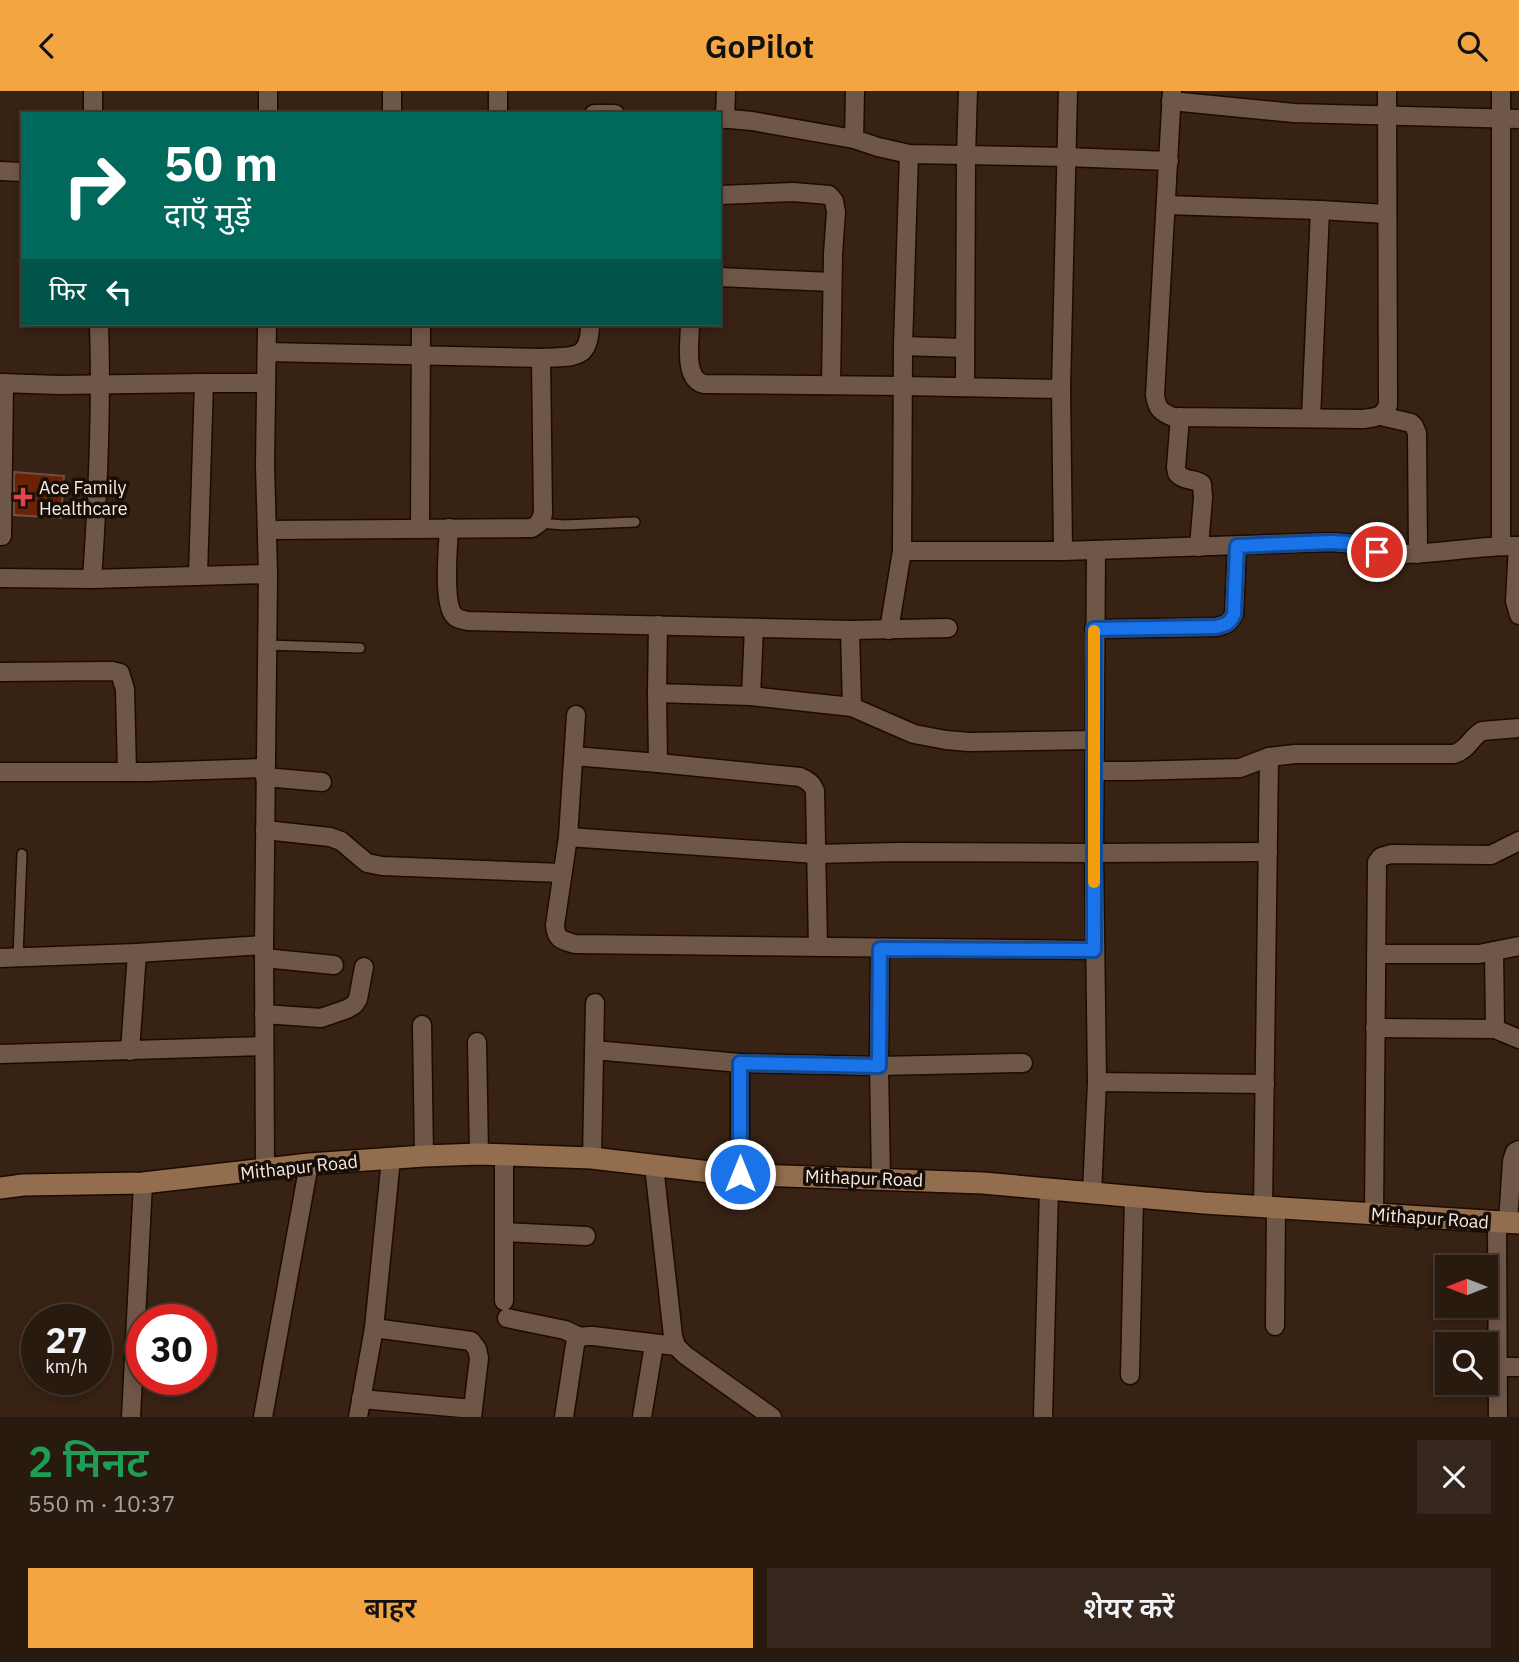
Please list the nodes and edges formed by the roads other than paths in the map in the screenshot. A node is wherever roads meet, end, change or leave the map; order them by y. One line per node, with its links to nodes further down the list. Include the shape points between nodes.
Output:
1 (268, 91): 13 (street)
2 (498, 91): 15 (street)
3 (726, 91): 17 (street)
4 (855, 91): 19 (street)
5 (968, 91): 21 (street)
6 (1068, 91): 22 (street)
7 (1387, 91): 16 (street)
8 (1501, 91): 18 (street)
9 (93, 93): 12 (street)
10 (392, 93): 14 (street)
11 (1171, 96): 16 (street, via 1294,113); 23 (street)
12 (93, 112)
13 (268, 112)
14 (392, 112)
15 (498, 112)
16 (1386, 116): 18 (street); 29 (street)
17 (722, 118): 19 (street)
18 (1510, 119): 41 (street)
19 (854, 139): 20 (street)
20 (909, 154): 21 (street); 37 (street)
21 (966, 156): 22 (street); 38 (street)
22 (1066, 157): 23 (street); 50 (street)
23 (1169, 162): 27 (street)
24 (0, 171): 25 (street)
25 (21, 172)
26 (721, 195): 31 (street, via 829,195 836,212)
27 (1166, 205): 28 (street); 52 (street, via 1155,395 1161,412)
28 (1320, 210): 29 (street); 53 (street)
29 (1387, 214): 51 (street, via 1388,405)
30 (721, 277): 31 (street)
31 (832, 282): 47 (street)
32 (99, 326): 46 (street)
33 (267, 326): 39 (street)
34 (421, 326): 40 (street)
35 (590, 326): 42 (street, via 587,349 581,353)
36 (690, 326): 47 (street, via 690,369 697,383)
37 (903, 346): 38 (street); 48 (street)
38 (965, 348): 49 (street)
39 (267, 352): 40 (street); 45 (street)
40 (421, 355): 42 (street); 57 (street)
41 (1510, 356): 62 (street)
42 (541, 358): 56 (street, via 543,514)
43 (2, 383): 46 (street); 54 (street)
44 (204, 383): 45 (street); 46 (street); 69 (street)
45 (266, 383): 59 (street)
46 (101, 384): 71 (street)
47 (831, 385): 48 (street)
48 (903, 386): 49 (street); 65 (street)
49 (965, 387): 50 (street)
50 (1061, 390): 66 (street)
51 (1381, 416): 53 (street); 67 (street, via 1411,423 1417,433)
52 (1180, 417): 53 (street); 63 (street, via 1177,474 1198,481 1203,490)
53 (1311, 418)
54 (1, 490): 60 (street)
55 (635, 522): 56 (lane)
56 (539, 523): 58 (street, via 531,528)
57 (421, 528): 58 (street); 59 (street)
58 (449, 528): 73 (street, via 447,587 458,619)
59 (267, 530): 68 (street)
60 (2, 536)
61 (1237, 546): 63 (street); 67 (street, via 1339,543 1377,552); 76 (street, via 1234,614 1226,624)
62 (1513, 546): 67 (street); 72 (street)
63 (1199, 547): 64 (street)
64 (1096, 550): 66 (street); 76 (street)
65 (902, 551): 66 (street); 78 (street)
66 (1063, 551)
67 (1418, 554)
68 (268, 574): 69 (street); 79 (street)
69 (198, 575): 71 (street)
70 (0, 578): 71 (street)
71 (92, 579)
72 (1519, 615)
73 (658, 625): 74 (street); 82 (street)
74 (754, 628): 77 (street); 83 (street)
75 (948, 628): 78 (street)
76 (1094, 629): 87 (street)
77 (850, 630): 78 (street); 84 (street)
78 (889, 631)
79 (267, 645): 80 (lane); 94 (street)
80 (360, 648)
81 (0, 672): 93 (street, via 120,673 125,689)
82 (657, 693): 83 (street); 90 (street)
83 (751, 696): 84 (street)
84 (852, 707): 87 (street, via 914,734 946,740)
85 (576, 716): 88 (street)
86 (1519, 728): 89 (street, via 1482,731 1454,754)
87 (1094, 740): 91 (street)
88 (574, 756): 90 (street); 97 (street)
89 (1269, 757): 91 (street, via 1230,769); 99 (street)
90 (658, 763): 102 (street, via 806,779 815,791)
91 (1095, 771): 100 (street)
92 (0, 772): 93 (street)
93 (127, 772): 94 (street)
94 (265, 772): 95 (street); 96 (street)
95 (322, 782)
96 (264, 830): 103 (street, via 330,837 367,863 382,866); 108 (street)
97 (568, 837): 102 (street); 103 (street)
98 (1519, 841): 111 (street, via 1491,855 1381,857 1376,872)
99 (1268, 852): 100 (street); 130 (street)
100 (1094, 853): 102 (street); 107 (street)
101 (22, 854): 112 (lane)
102 (816, 854): 105 (street)
103 (562, 873): 105 (street, via 555,933 575,944)
104 (1519, 946): 109 (street)
105 (818, 947): 106 (street)
106 (880, 949): 107 (street); 128 (street)
107 (1094, 950): 129 (street)
108 (264, 951): 110 (street); 113 (street); 116 (street)
109 (1494, 951): 111 (street); 119 (street)
110 (137, 953): 112 (street); 124 (street)
111 (1376, 954): 118 (street)
112 (9, 957)
113 (334, 965)
114 (364, 967): 116 (street, via 358,999 347,1009 321,1018)
115 (595, 1003): 123 (street)
116 (264, 1014): 122 (street)
117 (422, 1025): 134 (street)
118 (1376, 1028): 119 (street); 148 (street)
119 (1495, 1029): 120 (street)
120 (1519, 1039)
121 (477, 1042): 132 (street)
122 (264, 1046): 124 (street); 139 (street)
123 (594, 1050): 126 (street); 135 (street)
124 (130, 1051): 125 (street)
125 (0, 1054)
126 (740, 1063): 128 (street); 140 (street)
127 (1023, 1063): 128 (street)
128 (879, 1066): 141 (street)
129 (1097, 1082): 130 (street); 145 (street)
130 (1265, 1084): 147 (street)
131 (1519, 1150): 149 (street, via 1512,1161)
132 (479, 1154): 133 (street, Mithapur Road); 134 (street, Mithapur Road)
133 (504, 1155): 135 (street, Mithapur Road); 150 (street)
134 (424, 1156): 136 (street, Mithapur Road)
135 (593, 1158): 138 (street, Mithapur Road)
136 (391, 1159): 137 (street, Mithapur Road); 153 (street)
137 (309, 1164): 139 (street, Mithapur Road); 164 (street)
138 (654, 1166): 140 (street, Mithapur Road); 156 (street)
139 (265, 1170): 142 (street, Mithapur Road)
140 (740, 1174): 141 (street, Mithapur Road)
141 (881, 1178): 144 (street, Mithapur Road)
142 (143, 1183): 143 (street, Mithapur Road); 163 (street)
143 (0, 1188)
144 (1049, 1189): 145 (street, Mithapur Road); 169 (street)
145 (1092, 1193): 146 (street, Mithapur Road)
146 (1134, 1197): 147 (street, Mithapur Road); 159 (street)
147 (1270, 1207): 148 (street, Mithapur Road); 152 (street)
148 (1374, 1214): 149 (street, Mithapur Road)
149 (1508, 1222): 157 (street)
150 (504, 1232): 151 (street); 154 (street, via 506,1310)
151 (586, 1235)
152 (1275, 1326)
153 (374, 1328): 161 (street); 162 (street, via 471,1341 479,1358)
154 (580, 1337): 155 (street); 166 (street)
155 (654, 1345): 156 (street); 167 (street)
156 (676, 1346): 168 (street)
157 (1498, 1367): 158 (street)
158 (1519, 1367)
159 (1130, 1375)
160 (1498, 1395): 170 (street)
161 (360, 1399): 162 (street); 165 (street)
162 (472, 1413)
163 (131, 1417)
164 (263, 1417)
165 (358, 1417)
166 (564, 1417)
167 (642, 1417)
168 (772, 1417)
169 (1043, 1417)
170 (1498, 1417)

